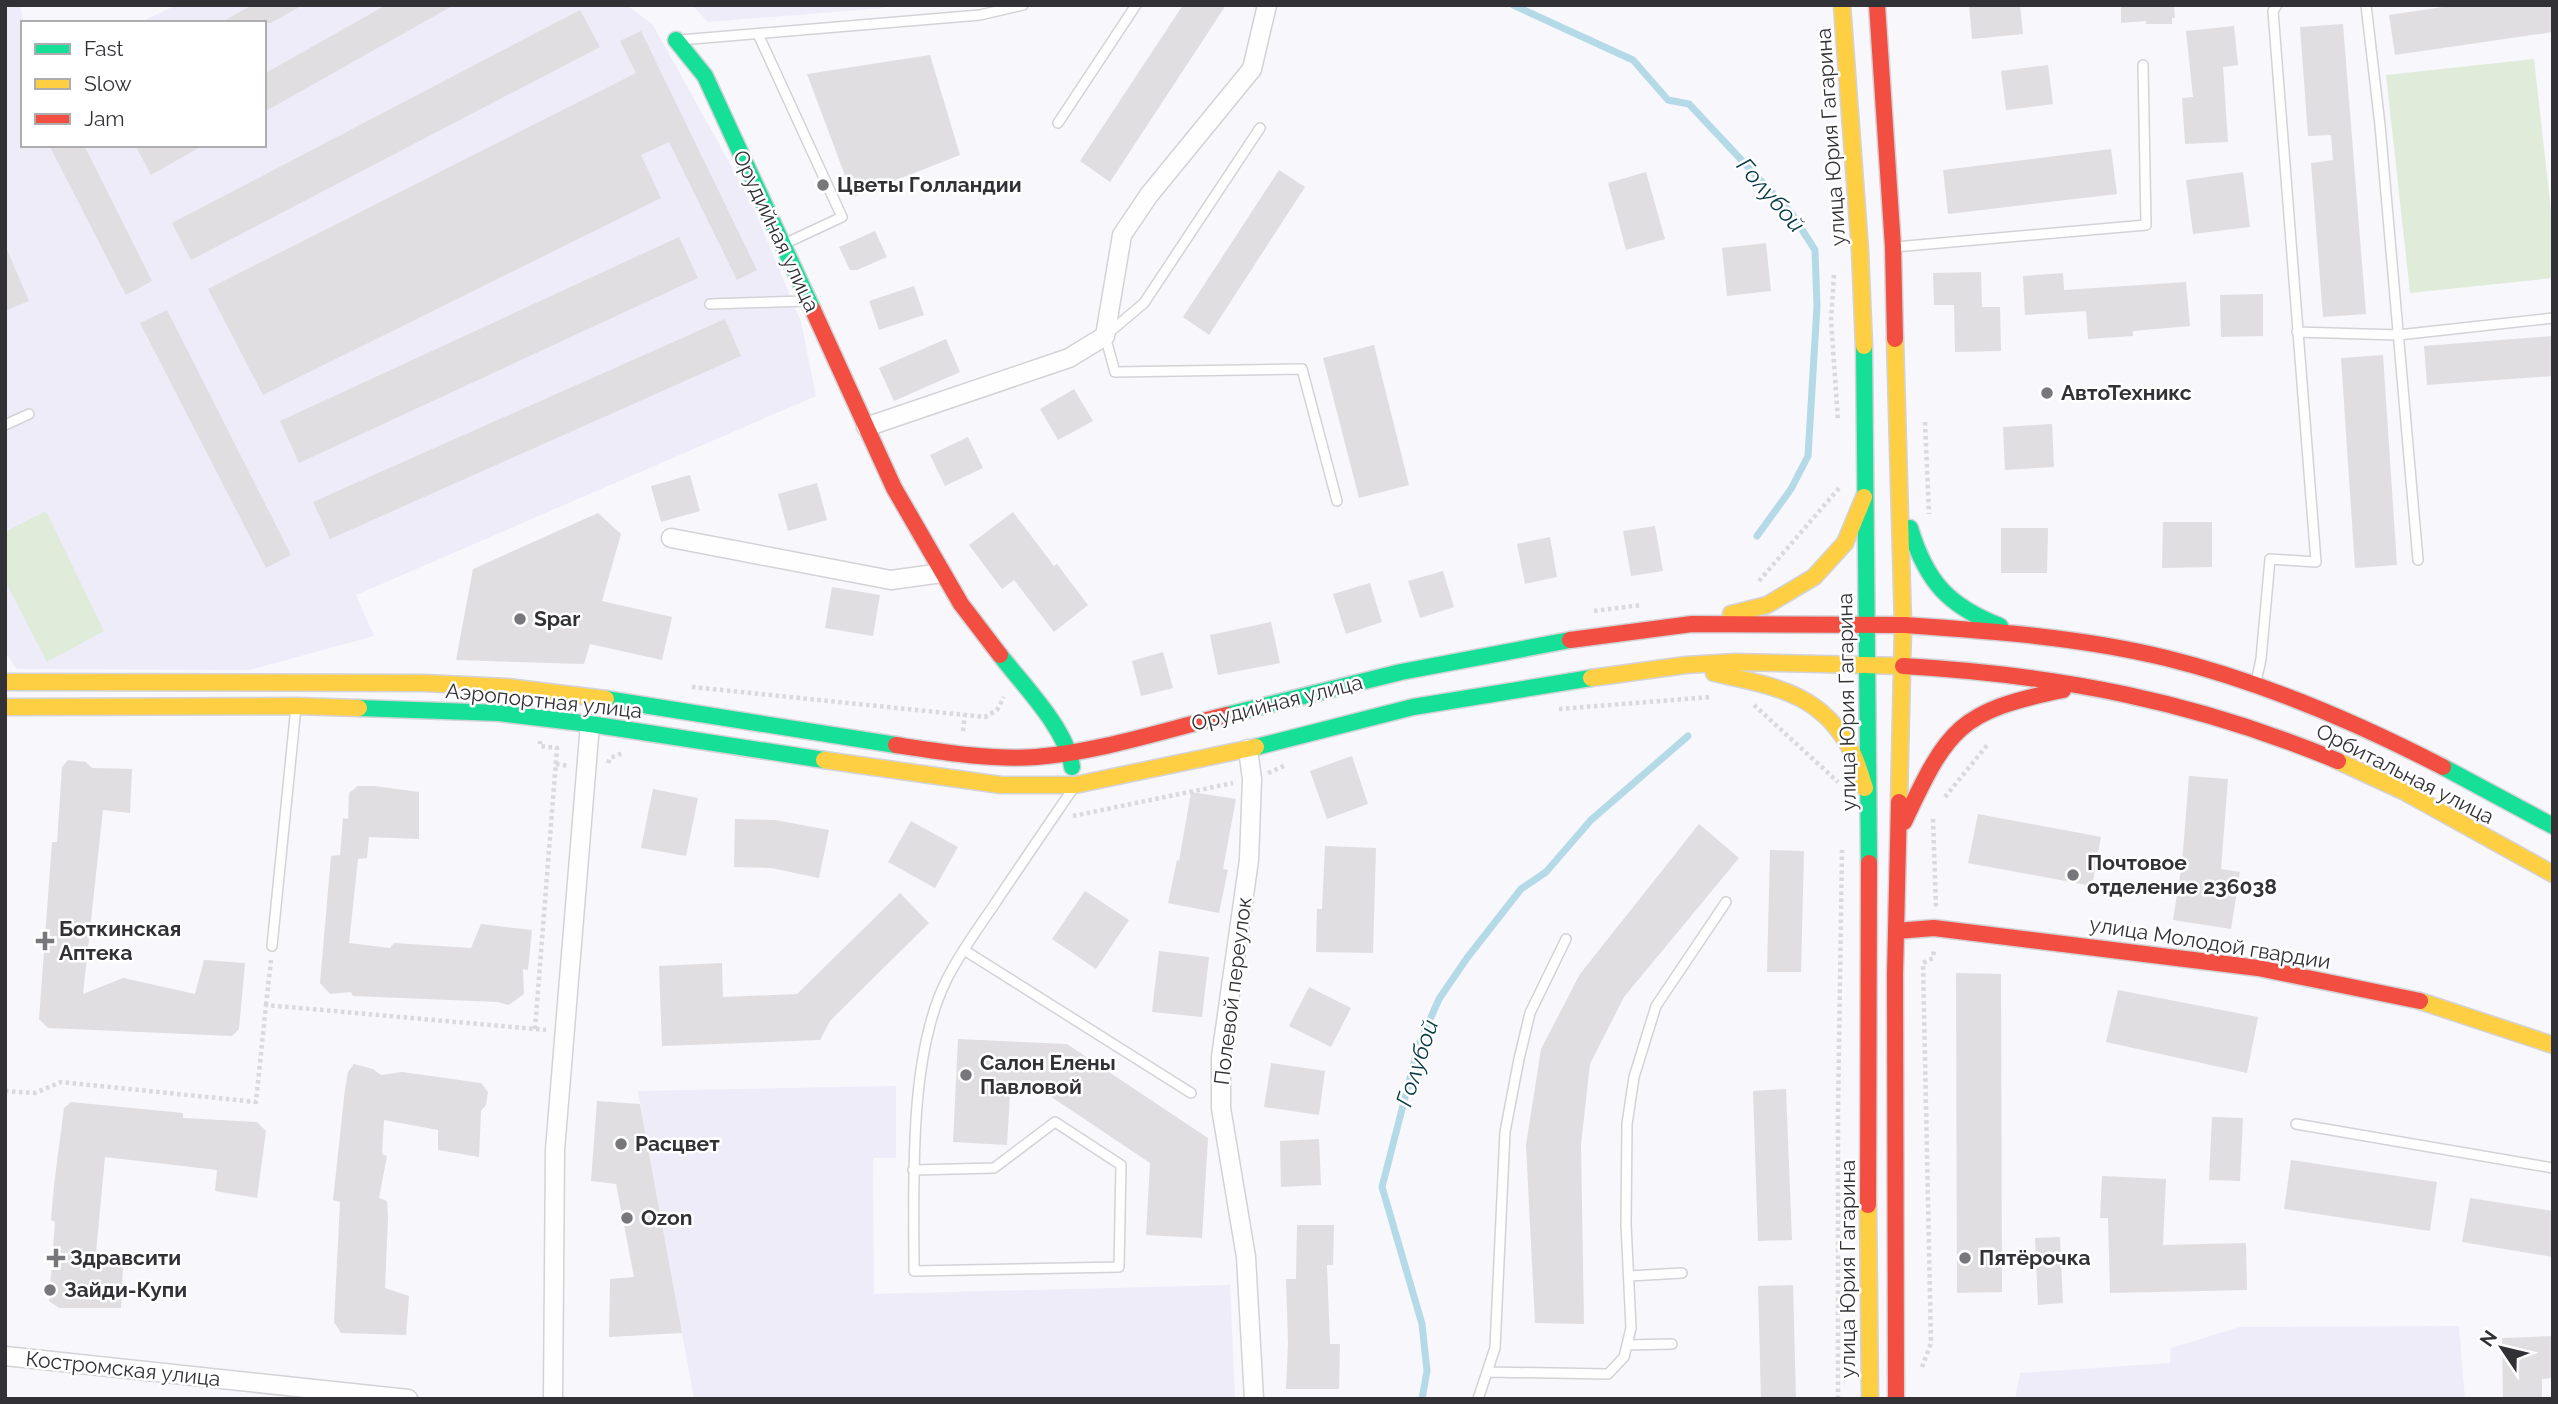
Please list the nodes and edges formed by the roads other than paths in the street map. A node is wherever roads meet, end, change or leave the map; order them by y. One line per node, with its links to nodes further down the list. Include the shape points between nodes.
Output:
1 (1023, 5): 8 (lane, via 980,15)
2 (1136, 5): 11 (lane)
3 (1267, 5): 20 (street, via 1252,69 1122,235)
4 (1843, 5): 25 (main road, улица Юрия Гагарина, via 1860,250)
5 (1877, 5): 14 (main road)
6 (2277, 5): 18 (lane, via 2273,11)
7 (2366, 5): 19 (lane)
8 (758, 34): 9 (lane); 13 (lane, via 842,217)
9 (676, 40): 13 (main road, Орудийная улица, via 705,76)
10 (2143, 65): 14 (lane, via 2146,225)
11 (1058, 122)
12 (1260, 128): 20 (lane, via 1144,303)
13 (782, 245): 15 (main road, Орудийная улица)
14 (1893, 247): 24 (main road)
15 (807, 301): 16 (lane); 23 (main road, Орудийная улица)
16 (710, 304)
17 (2553, 318): 19 (lane)
18 (2297, 332): 19 (lane); 38 (lane, via 2316,562 2270,559)
19 (2398, 335): 28 (lane)
20 (1105, 337): 23 (street, via 1069,358); 26 (lane, via 1115,372 1302,369)
21 (29, 414): 22 (lane)
22 (5, 425)
23 (866, 427): 29 (main road, Орудийная улица)
24 (1900, 490): 32 (main road); 33 (main road, via 1916,552 1930,579 1948,600)
25 (1866, 493): 30 (main road, via 1845,543 1814,577 1767,605); 31 (main road, улица Юрия Гагарина)
26 (1337, 501)
27 (671, 538): 29 (street, via 891,580)
28 (2418, 560)
29 (942, 573): 44 (main road, Орудийная улица, via 1048,716)
30 (1692, 624): 31 (main road, Орудийная улица); 44 (main road, Орудийная улица, via 1588,637 1401,673)
31 (1867, 624): 32 (main road, Орудийная улица); 35 (main road, улица Юрия Гагарина)
32 (1903, 625): 33 (main road, Орбитальная улица); 36 (main road)
33 (2023, 634): 38 (main road, Орбитальная улица, via 2165,657)
34 (1686, 665): 35 (main road, Орудийная улица); 43 (main road, Орудийная улица, via 1413,707); 46 (main road, via 1778,687 1803,700 1826,718 1853,752)
35 (1867, 665): 36 (main road, Орудийная улица); 46 (main road, улица Юрия Гагарина)
36 (1903, 666): 39 (main road, Орбитальная улица); 48 (main road)
37 (5, 682): 44 (main road, Аэропортная улица, via 424,682 507,687 935,751 996,757)
38 (2256, 684): 47 (main road, Орбитальная улица, via 2402,745)
39 (2095, 685): 48 (main road, via 2021,698 1965,721 1930,766); 49 (main road, Орбитальная улица, via 2205,712 2300,744 2407,794)
40 (296, 706): 41 (main road, Аэропортная улица); 42 (main road, Аэропортная улица, via 442,710); 53 (lane)
41 (5, 707)
42 (590, 724): 45 (main road, Аэропортная улица, via 929,776 1002,785); 67 (street, via 555,1150)
43 (1248, 749): 45 (main road, Орудийная улица); 68 (street, Полевой переулок, via 1252,779 1249,860 1222,1057 1221,1108 1246,1257)
44 (1070, 753): 45 (main road)
45 (1075, 785): 54 (lane)
46 (1869, 799): 70 (main road, улица Юрия Гагарина)
47 (2553, 826)
48 (1899, 834): 51 (main road)
49 (2553, 874)
50 (1726, 902): 61 (lane, via 1656,1006 1634,1077 1627,1124)
51 (1896, 931): 55 (main road, улица Молодой гвардии, via 1934,928 2258,968 2431,1003); 71 (main road)
52 (1566, 939): 65 (lane, via 1530,1013 1505,1132 1496,1348)
53 (272, 946)
54 (964, 950): 56 (lane); 59 (lane, via 945,983 922,1062)
55 (2553, 1045)
56 (1191, 1093)
57 (2296, 1124): 58 (lane)
58 (2553, 1168)
59 (914, 1170): 59 (lane, via 914,1271 1119,1267 1121,1165 1055,1122 993,1168)
60 (1682, 1273): 61 (lane)
61 (1629, 1276): 63 (lane, via 1631,1328)
62 (1672, 1344): 63 (lane)
63 (1627, 1345): 65 (lane, via 1624,1357 1608,1374)
64 (5, 1356): 66 (street, Костромская улица)
65 (1487, 1372): 69 (lane)
66 (408, 1399)
67 (553, 1399)
68 (1254, 1399)
69 (1478, 1399)
70 (1870, 1399)
71 (1896, 1399)

